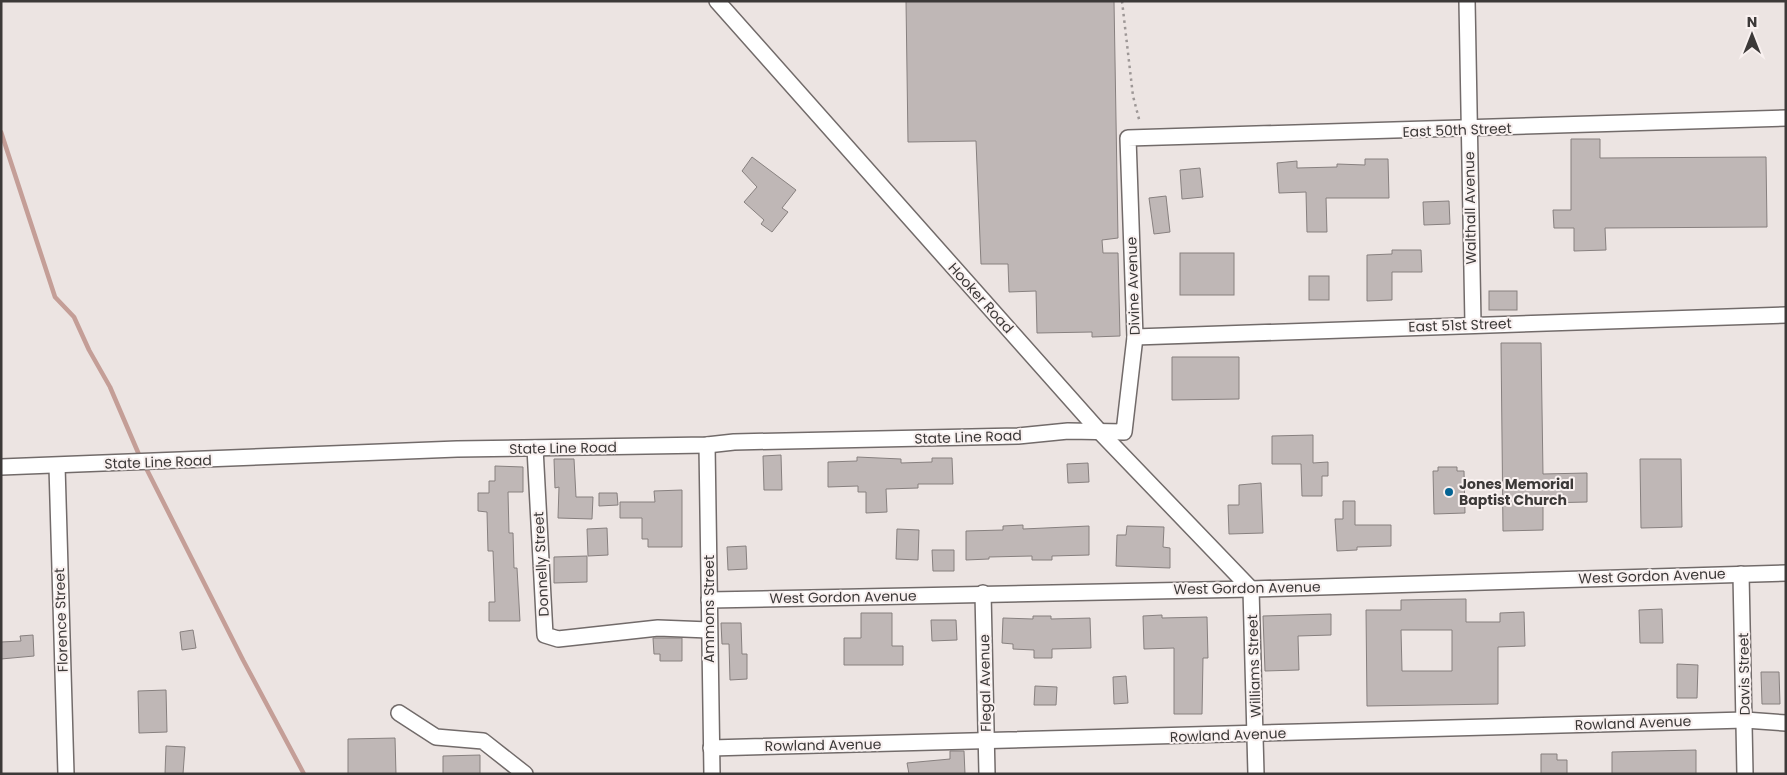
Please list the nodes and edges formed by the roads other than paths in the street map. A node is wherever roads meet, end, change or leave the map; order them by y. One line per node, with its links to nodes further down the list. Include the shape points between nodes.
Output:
1 (717, 1): 9 (street, Hooker Road)
2 (1467, 1): 4 (street, Walthall Avenue)
3 (1786, 118): 4 (street, East 50th Street)
4 (1468, 130): 5 (street, East 50th Street); 7 (street, Walthall Avenue)
5 (1128, 138): 8 (street, Divine Avenue)
6 (1786, 315): 7 (street, East 51st Street)
7 (1473, 324): 8 (street, East 51st Street)
8 (1135, 337): 10 (street, Divine Avenue)
9 (1100, 432): 10 (street, State Line Road); 11 (street, State Line Road); 17 (street, Hooker Road)
10 (1124, 432)
11 (707, 445): 12 (street, State Line Road); 19 (street, Ammons Street)
12 (535, 448): 13 (street, State Line Road); 20 (street, Donnelly Street, via 546,635 558,639 651,629)
13 (57, 466): 14 (street, State Line Road); 27 (street, Florence Street)
14 (1, 467)
15 (1786, 573): 16 (street, West Gordon Avenue)
16 (1741, 574): 17 (street, West Gordon Avenue); 22 (street, Davis Street)
17 (1251, 589): 18 (street, West Gordon Avenue); 24 (street, Williams Street)
18 (983, 593): 19 (street, West Gordon Avenue); 25 (street, Flegal Avenue)
19 (709, 600): 20 (street, Ammons Street)
20 (709, 630): 26 (street, Ammons Street)
21 (399, 713): 28 (street, via 436,737 482,741)
22 (1745, 720): 23 (street, Rowland Avenue); 24 (street, Rowland Avenue); 32 (street, Davis Street)
23 (1786, 723)
24 (1256, 735): 25 (street, Rowland Avenue); 31 (street, Williams Street)
25 (986, 742): 26 (street, Rowland Avenue); 30 (street, Flegal Avenue)
26 (711, 748): 29 (street, Ammons Street)
27 (66, 774)
28 (525, 774)
29 (712, 774)
30 (987, 774)
31 (1256, 774)
32 (1745, 774)

